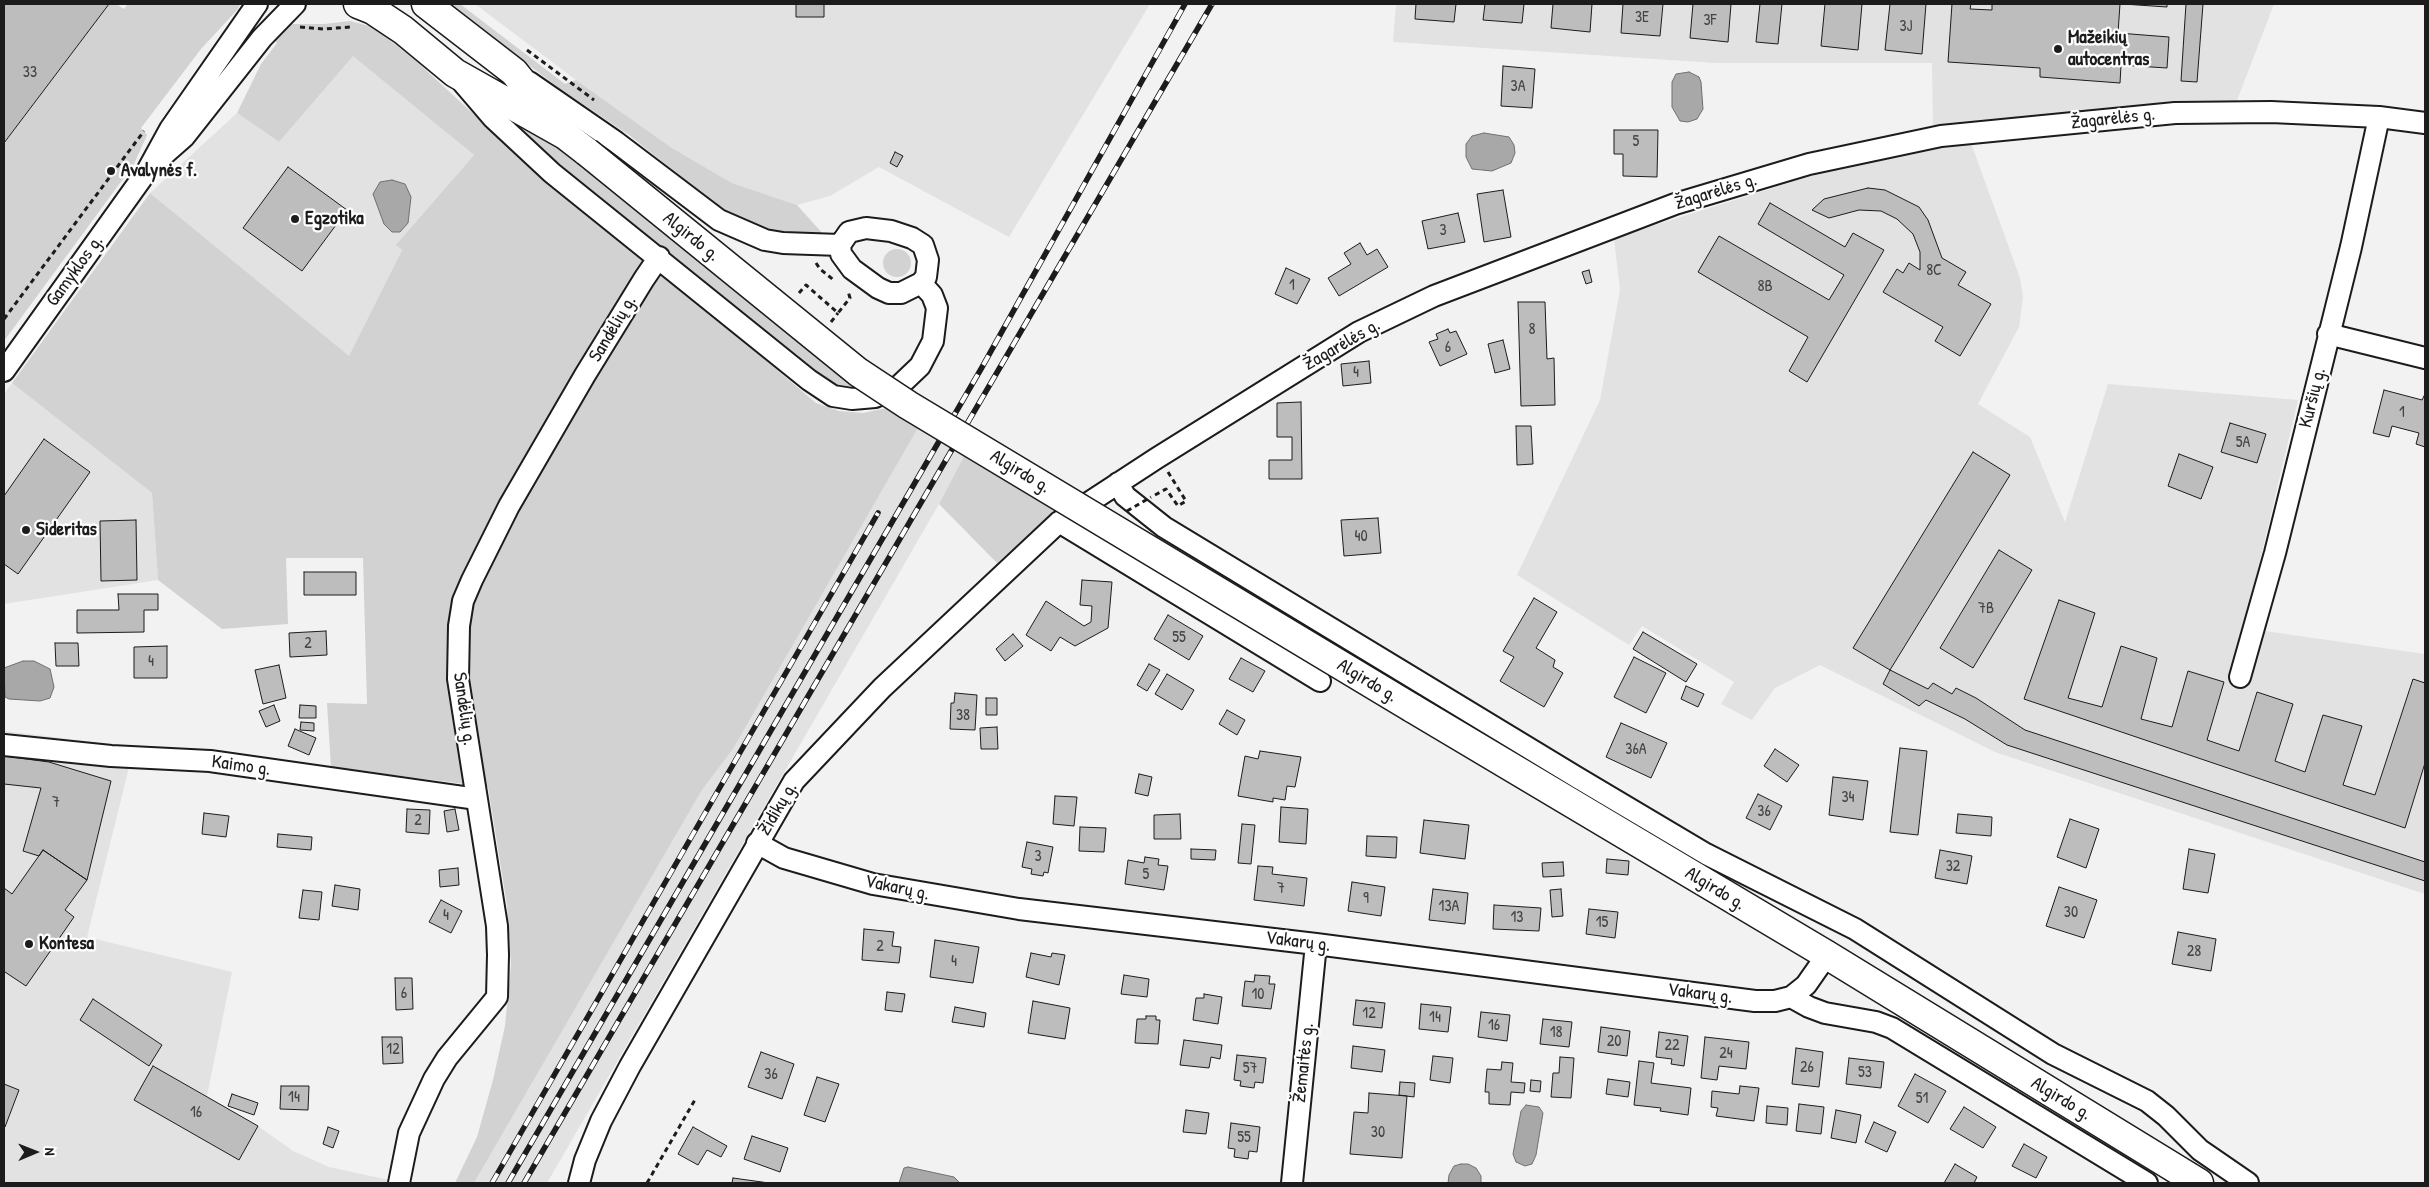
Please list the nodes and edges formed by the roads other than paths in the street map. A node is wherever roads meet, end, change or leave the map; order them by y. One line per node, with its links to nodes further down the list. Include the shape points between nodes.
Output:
1 (257, 4): 10 (street, Gamyklos g., via 170,128)
2 (295, 4): 10 (street, Gamyklos g., via 262,38 184,137)
3 (358, 4): 6 (main road, Algirdo g., via 403,30)
4 (426, 4): 5 (main road, Algirdo g.)
5 (514, 72): 9 (main road, Algirdo g.); 11 (street, via 616,142 719,220 765,240 783,244)
6 (455, 73): 9 (main road, Algirdo g.); 12 (street, via 493,118 552,173)
7 (2379, 117): 8 (street, Žagarėlės g.); 14 (street, Kuršių g.); 17 (street, Žagarėlės g., via 2271,112 2175,113 1941,136 1809,164 1675,204 1434,296 1359,332)
8 (2425, 123)
9 (566, 136): 26 (main road, Algirdo g., bridge, via 858,372 908,405)
10 (147, 171): 16 (street, Gamyklos g.)
11 (840, 245): 13 (street, via 841,254 852,269 878,288 901,293); 13 (street, via 849,232 866,228 912,238 922,245 928,260 926,277)
12 (659, 257): 13 (street, via 809,380 832,396 852,399 875,397 899,386 920,366 933,341 937,308 932,295); 23 (street, Sandėlių g., via 508,506 463,601 457,654 458,679)
13 (921, 283)
14 (2328, 334): 15 (street); 20 (street, Kuršių g., via 2275,553)
15 (2425, 358)
16 (4, 371)
17 (1118, 483): 18 (street, Žagarėlės g.); 33 (street, via 1125,496 1164,527 1586,783 1706,854 1855,929 2053,1054 2147,1101 2200,1150)
18 (1076, 510): 19 (street, Židikų g.)
19 (1060, 522): 21 (street); 24 (street, Židikų g., via 882,688 794,781)
20 (2240, 677)
21 (1320, 681)
22 (4, 745): 23 (street, Kaimo g., via 111,756 210,761)
23 (477, 799): 28 (street, Sandėlių g., via 497,926 497,997 434,1078 409,1133)
24 (757, 843): 25 (street, Vakarų g., via 784,858 804,864 873,884 942,897); 29 (street, Židikų g., via 601,1121)
25 (1316, 944): 27 (street, Vakarų g., via 1736,999 1775,1001); 30 (street, Žemaitės g.)
26 (1826, 955): 27 (street, via 1806,985); 32 (main road, Algirdo g.)
27 (1791, 997): 31 (street, Algirdo g., via 1808,1008 1892,1028)
28 (399, 1183)
29 (579, 1183)
30 (1292, 1183)
31 (2147, 1183)
32 (2200, 1183)
33 (2248, 1183)

